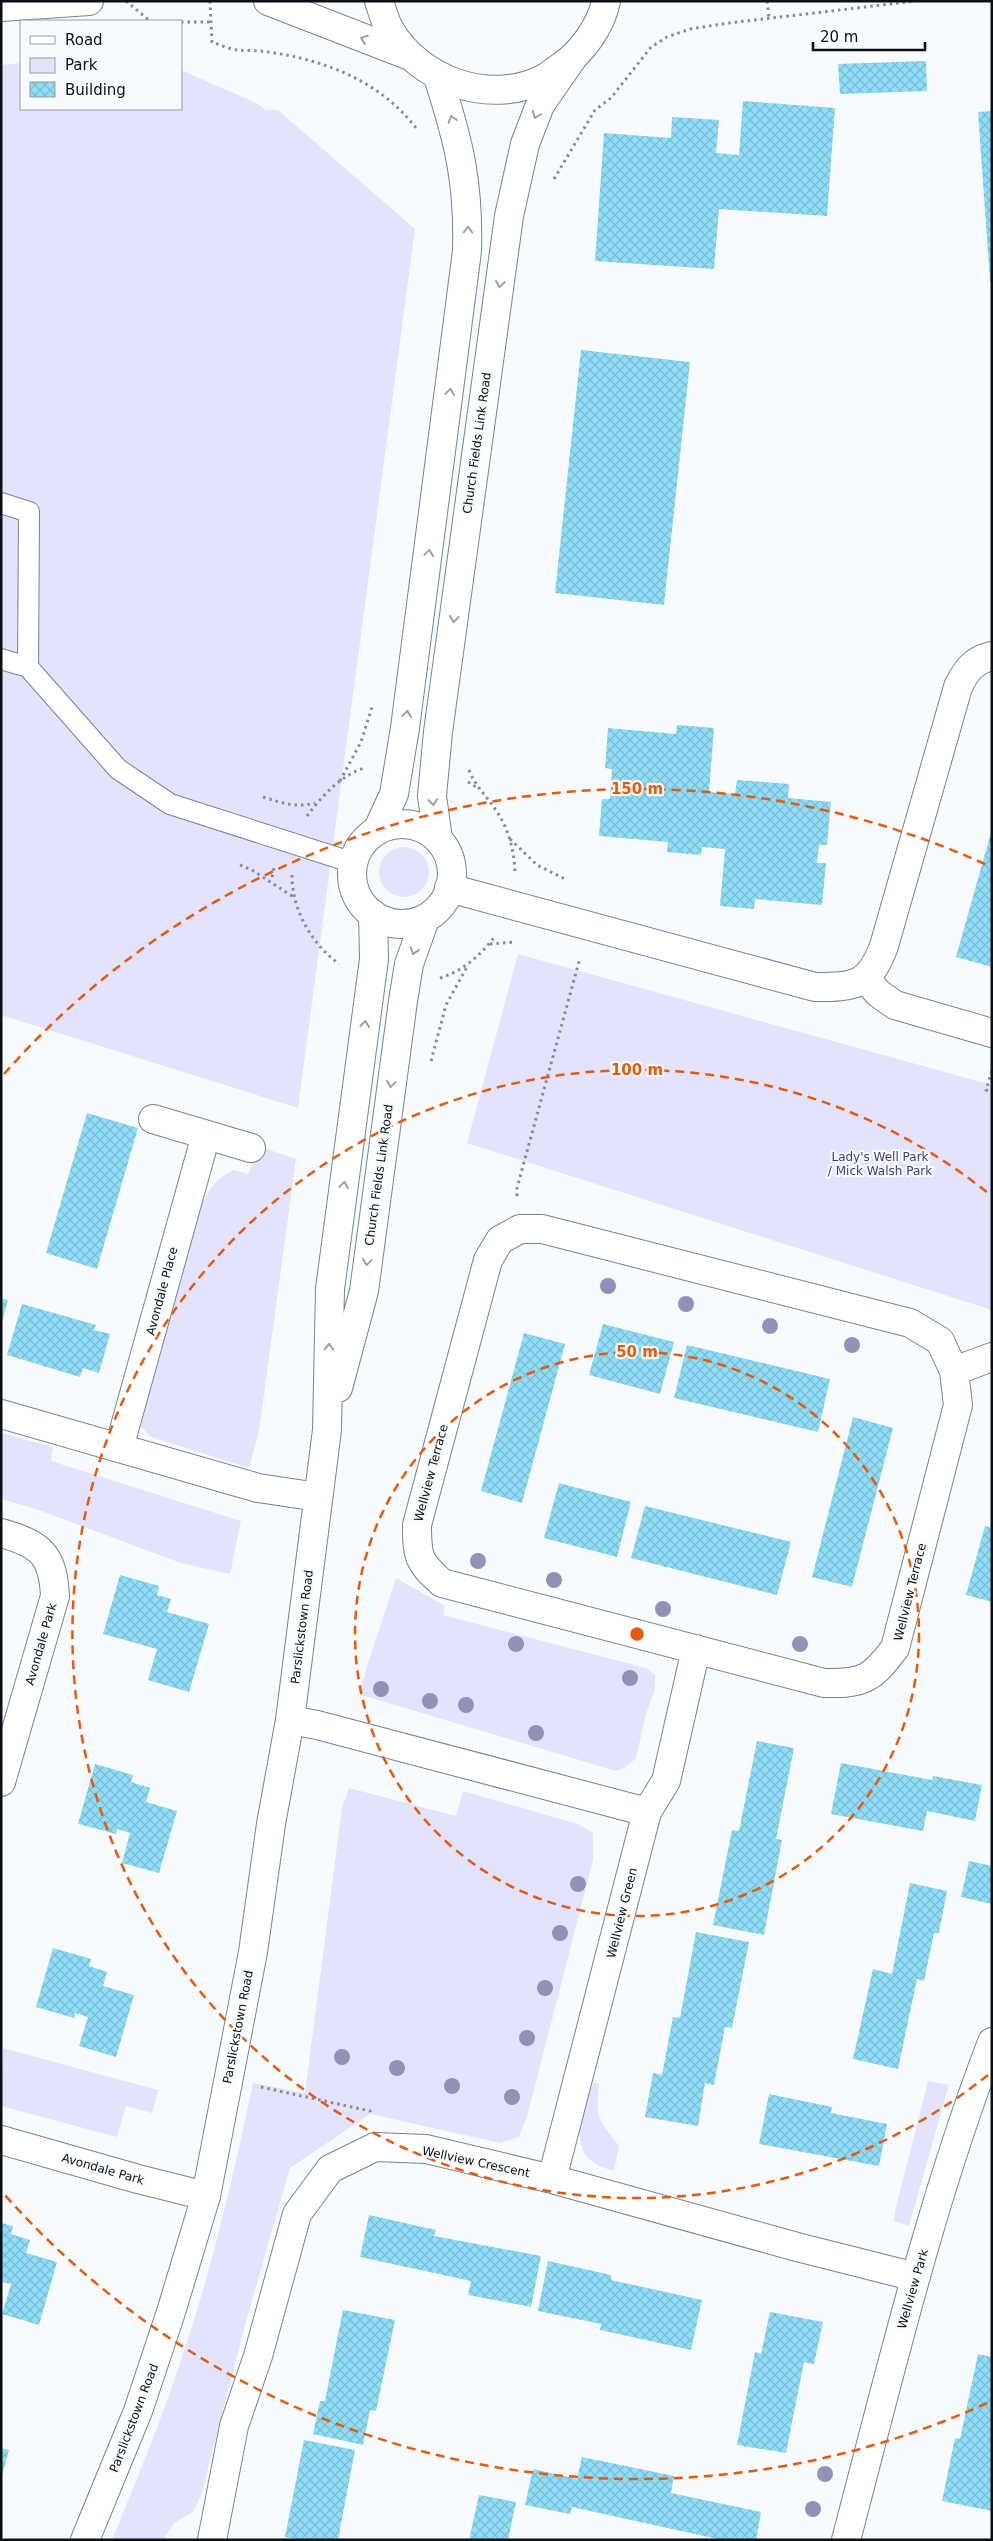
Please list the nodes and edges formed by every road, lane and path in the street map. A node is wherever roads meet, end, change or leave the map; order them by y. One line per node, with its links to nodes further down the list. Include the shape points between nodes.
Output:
1 (89, 1): 9 (street)
2 (126, 1): 11 (path)
3 (210, 1): 13 (path)
4 (268, 1): 14 (street, one-way to 4)
5 (379, 1): 14 (street, via 389,29)
6 (767, 1): 10 (path)
7 (916, 1): 10 (path)
8 (611, 4): 15 (street)
9 (1, 7)
10 (769, 18): 18 (path, via 690,29 651,47 611,98 595,110)
11 (149, 20)
12 (182, 22): 13 (path)
13 (211, 22): 17 (path, via 212,42 236,50 266,51 329,65 366,83 403,110)
14 (410, 56): 16 (street)
15 (572, 59): 16 (street, via 542,80 508,90 472,88); 28 (street, Church Fields Link Road, one-way to 28, via 537,112 525,144 510,216 438,732 432,796)
16 (438, 77): 26 (street, one-way to 16, via 394,794 405,728 468,251 469,211 465,176 458,139)
17 (418, 130)
18 (554, 179)
19 (1, 504): 22 (lane, via 29,512)
20 (992, 656): 41 (street, via 980,658 966,670 958,687 884,946 878,963)
21 (1, 659): 22 (lane)
22 (28, 666): 29 (lane, via 118,769 170,804)
23 (339, 781): 25 (path, via 316,803 302,807)
24 (479, 789): 27 (path, via 495,808)
25 (263, 797)
26 (377, 831): 28 (street, via 393,825 410,824); 29 (street, via 364,842)
27 (510, 838): 32 (path); 33 (path, via 537,865)
28 (438, 839): 34 (street, via 452,867)
29 (354, 864): 36 (street, via 355,891 363,906)
30 (240, 865): 35 (path)
31 (292, 869): 35 (path)
32 (515, 874)
33 (567, 880)
34 (450, 888): 37 (street, via 438,909); 41 (street, via 814,987 849,985)
35 (295, 898): 40 (path, via 320,947)
36 (373, 914): 37 (street, via 393,923 410,924); 53 (street, Church Fields Link Road, one-way to 36, via 330,1289 374,959)
37 (425, 919): 53 (street, Church Fields Link Road, one-way to 53, via 409,964 364,1291)
38 (490, 944): 42 (path, via 468,964 448,976)
39 (582, 951): 49 (path, via 517,1188)
40 (344, 966)
41 (866, 979): 43 (street, via 878,993 896,1005)
42 (433, 980)
43 (992, 1033)
44 (992, 1071): 45 (path, via 986,1090)
45 (992, 1092)
46 (153, 1119): 47 (street)
47 (206, 1135): 48 (street); 54 (street, Avondale Place)
48 (250, 1148)
49 (520, 1229): 51 (street, Wellview Terrace, via 542,1229 910,1322 940,1341); 57 (street, Wellview Terrace, via 500,1240 488,1260 417,1524 417,1549 425,1568 442,1583)
50 (992, 1357): 51 (street)
51 (954, 1371): 57 (street, Wellview Terrace, via 958,1405 896,1648 879,1671 852,1684 824,1683)
52 (1, 1414): 54 (street)
53 (327, 1430): 55 (street, Church Fields Link Road)
54 (119, 1448): 55 (street, via 258,1488)
55 (318, 1497): 58 (street, Parslickstown Road)
56 (1, 1532): 59 (street, Avondale Park, via 26,1540 40,1550 50,1562 55,1596)
57 (696, 1649): 60 (street, Wellview Green, via 666,1781)
58 (290, 1720): 60 (street); 62 (street, Parslickstown Road, via 253,1952)
59 (1, 1782)
60 (647, 1812): 65 (street, Wellview Green)
61 (992, 2042): 67 (street, Wellview Park, via 972,2093)
62 (228, 2082): 64 (path, via 370,2111); 66 (street, Parslickstown Road)
63 (1, 2140): 66 (street, Avondale Park)
64 (382, 2147): 65 (street, Wellview Crescent, via 426,2149); 69 (street, Wellview Crescent, via 375,2147 330,2169 297,2214 258,2356 234,2426)
65 (552, 2179): 67 (street, Wellview Crescent, via 797,2247)
66 (206, 2196): 68 (street, Parslickstown Road, via 138,2411)
67 (916, 2276): 70 (street, Wellview Park)
68 (85, 2540)
69 (212, 2540)
70 (846, 2540)

